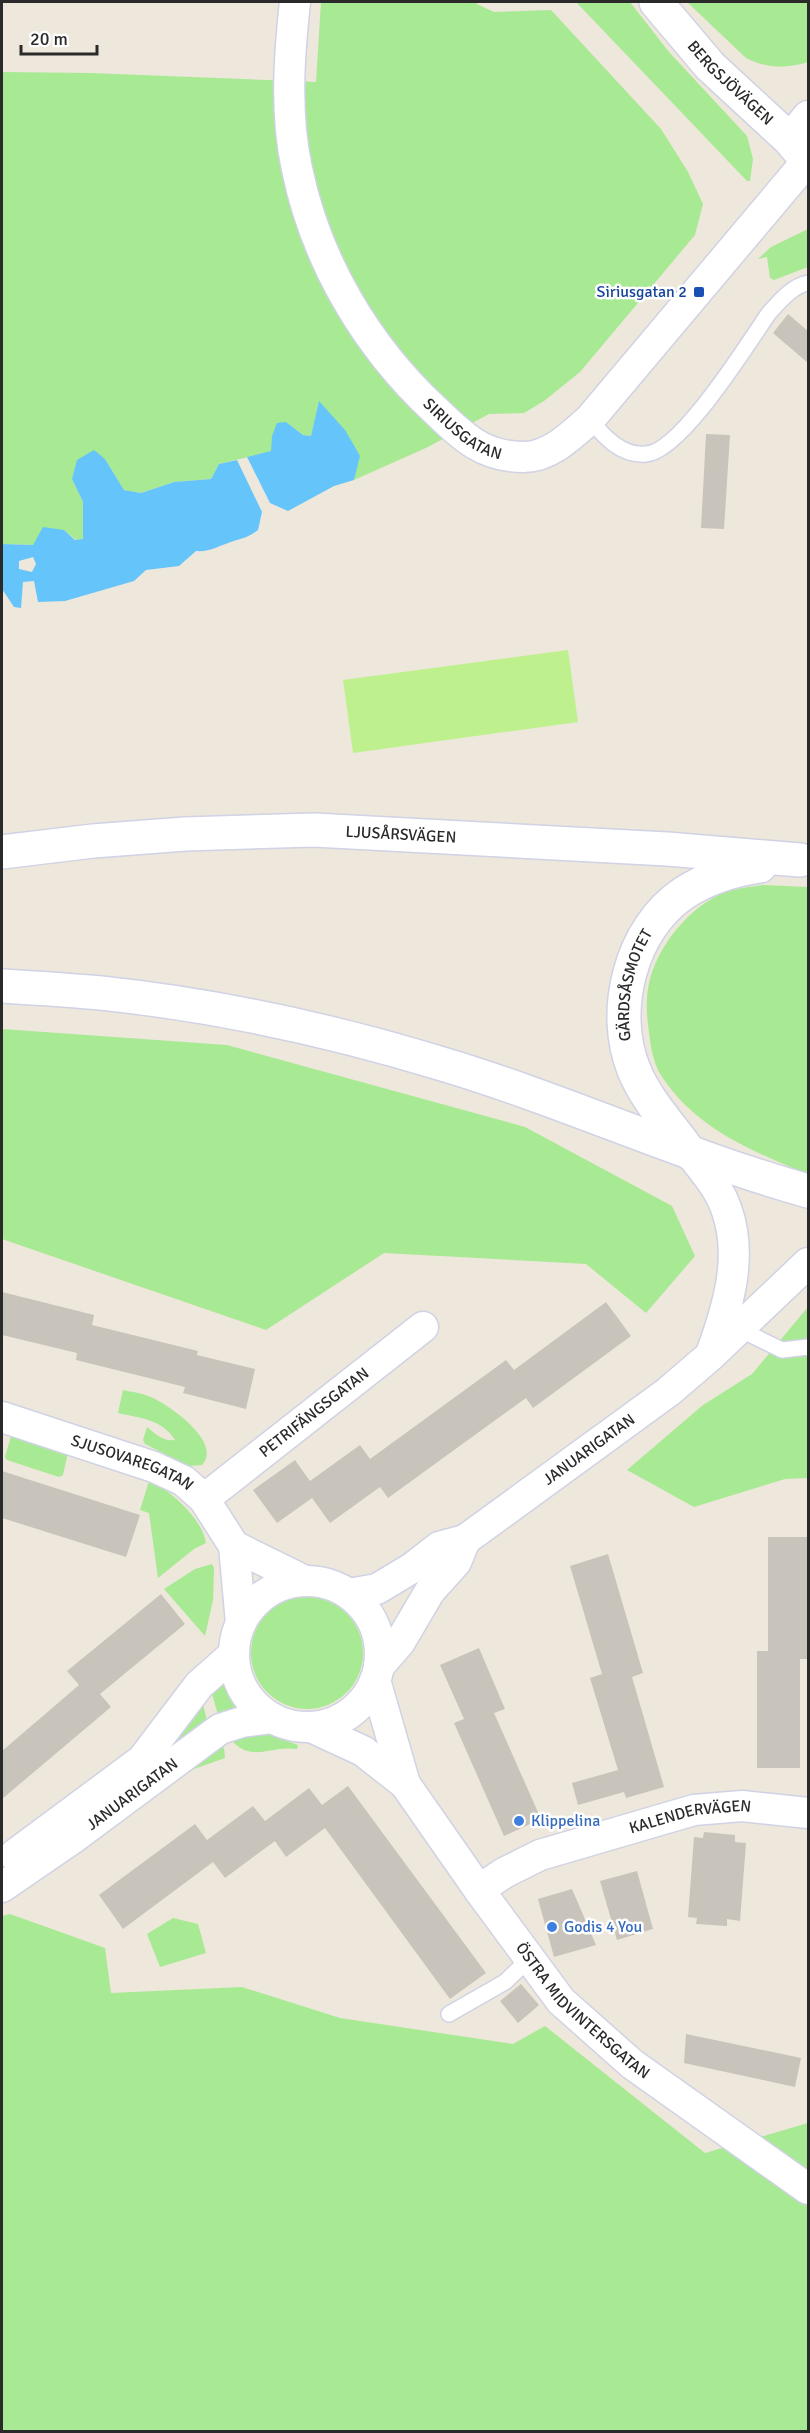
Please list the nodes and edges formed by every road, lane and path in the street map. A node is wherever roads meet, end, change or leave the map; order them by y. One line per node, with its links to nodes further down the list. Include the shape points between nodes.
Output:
1 (295, 2): 5 (street, SIRIUSGATAN, via 289,61 297,168 312,223 331,270 377,347 421,398 484,451 524,457 539,454)
2 (656, 2): 3 (main road, BERGSJÖVÄGEN, via 710,66)
3 (803, 144): 5 (street, SIRIUSGATAN)
4 (808, 284): 5 (lane, via 784,296 687,427 659,451 626,452 606,439)
5 (590, 419)
6 (2, 852): 7 (main road, LJUSÅRSVÄGEN, via 162,836 314,830 644,847)
7 (806, 860): 9 (main road, GÄRDSÅSMOTET, via 729,872 682,894 642,941 633,961 624,1004 627,1047 644,1089)
8 (2, 986): 9 (main road, via 102,993 217,1009 351,1038 519,1088)
9 (690, 1153): 10 (main road); 15 (street, via 715,1186 733,1233 729,1298)
10 (808, 1191)
11 (808, 1263): 13 (street, JANUARIGATAN)
12 (423, 1327): 17 (street, PETRIFÄNGSGATAN)
13 (738, 1329): 14 (lane, via 782,1350); 15 (street, JANUARIGATAN)
14 (808, 1347)
15 (710, 1356): 18 (street, JANUARIGATAN, via 668,1392)
16 (2, 1417): 17 (street, SJUSOVAREGATAN, via 154,1467 184,1481)
17 (204, 1499): 19 (street, SJUSOVAREGATAN)
18 (465, 1540): 21 (street, JANUARIGATAN, via 439,1547 377,1589); 24 (street, JANUARIGATAN, via 456,1562 430,1591)
19 (234, 1546): 20 (street); 22 (street, SJUSOVAREGATAN)
20 (306, 1581): 21 (street, via 333,1586); 22 (street, via 286,1584 267,1593)
21 (349, 1594): 24 (street, via 364,1608 374,1626 380,1652)
22 (241, 1623): 23 (street)
23 (234, 1654): 25 (street, via 244,1691); 29 (street, JANUARIGATAN, via 199,1685 142,1760)
24 (377, 1673): 26 (street, via 365,1699 350,1713 332,1723); 27 (street, ÖSTRA MIDVINTERSGATAN)
25 (272, 1718): 26 (street); 30 (street, JANUARIGATAN, via 220,1730)
26 (311, 1727): 27 (street, ÖSTRA MIDVINTERSGATAN, via 363,1751)
27 (405, 1784): 31 (street, ÖSTRA MIDVINTERSGATAN)
28 (808, 1813): 31 (street, KALENDERVÄGEN, via 742,1806 694,1810 540,1855)
29 (2, 1864)
30 (2, 1887)
31 (479, 1890): 32 (street, ÖSTRA MIDVINTERSGATAN)
32 (529, 1959): 33 (lane, via 505,1983); 34 (street, ÖSTRA MIDVINTERSGATAN, via 561,2001 632,2064)
33 (449, 2014)
34 (808, 2189)

